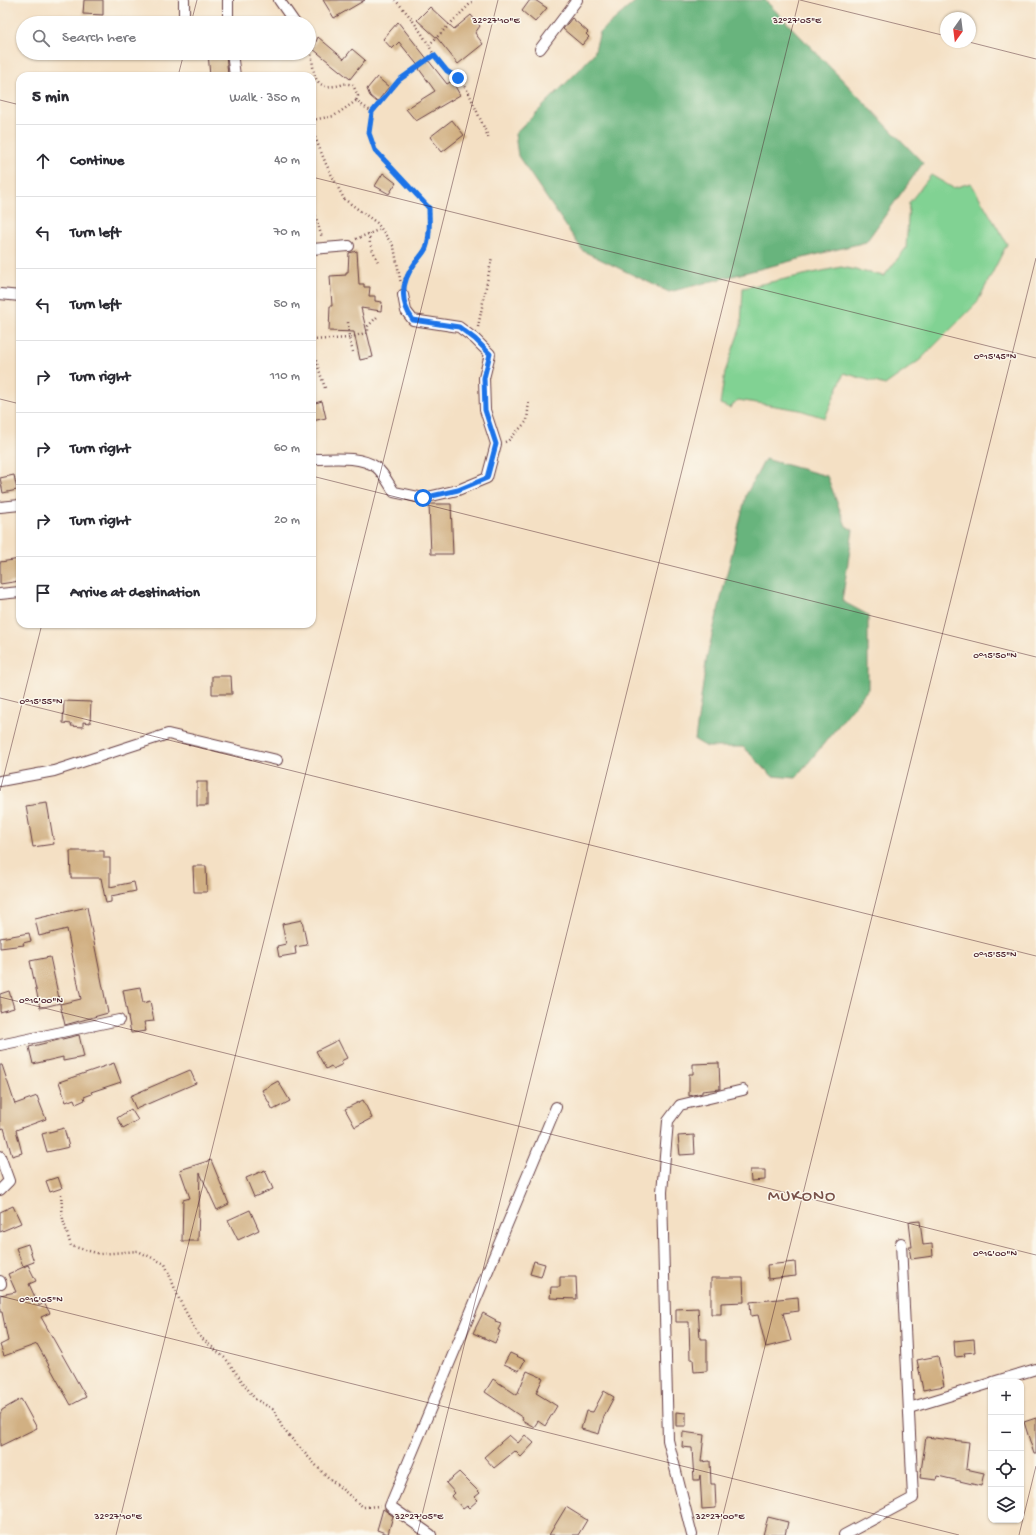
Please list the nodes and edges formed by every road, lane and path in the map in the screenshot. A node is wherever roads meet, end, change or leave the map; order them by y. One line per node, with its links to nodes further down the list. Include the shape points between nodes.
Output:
1 (184, 0): 7 (street)
2 (228, 0): 8 (street)
3 (279, 0): 9 (street)
4 (395, 0): 10 (path)
5 (474, 0): 10 (path)
6 (577, 0): 11 (street)
7 (184, 16)
8 (228, 16)
9 (289, 16)
10 (429, 45): 12 (path)
11 (540, 49)
12 (434, 55): 19 (path, via 399,80); 21 (path, via 468,91)
13 (233, 60): 15 (street)
14 (311, 60): 16 (path)
15 (234, 72)
16 (314, 72)
17 (316, 80): 18 (path, via 320,84 335,86 344,82 354,85 358,96)
18 (356, 100): 19 (path); 20 (path, via 334,116)
19 (372, 112): 32 (path, via 369,133 375,150 429,208 426,248 404,280)
20 (316, 119)
21 (489, 139)
22 (316, 140): 24 (path, via 344,199 377,223)
23 (316, 218): 27 (path)
24 (381, 229): 25 (path); 32 (path, via 394,247)
25 (369, 234): 26 (path, via 354,239); 30 (path, via 370,244)
26 (349, 246): 27 (street)
27 (325, 248): 28 (street)
28 (316, 249)
29 (492, 257): 37 (path)
30 (378, 262)
31 (0, 294): 33 (street)
32 (403, 295): 37 (street, via 406,311 413,320 459,327)
33 (16, 296)
34 (378, 316): 36 (path, via 368,326 368,332)
35 (348, 322): 36 (path)
36 (349, 338): 38 (path); 39 (path)
37 (475, 339): 43 (street, via 490,354 484,378 485,410)
38 (316, 340)
39 (353, 352)
40 (316, 361): 41 (path)
41 (325, 388)
42 (529, 400): 43 (path, via 527,421 508,441)
43 (496, 444): 44 (street, via 487,478 458,490 423,498 394,492 377,468 365,462)
44 (316, 459)
45 (16, 505): 46 (street)
46 (0, 507)
47 (16, 592): 48 (street)
48 (0, 594)
49 (277, 760): 50 (street, via 168,734 54,771)
50 (0, 781)
51 (118, 1020): 52 (street)
52 (0, 1045)
53 (743, 1090): 65 (street, via 680,1105 668,1122 662,1192 668,1440)
54 (556, 1107): 63 (street)
55 (0, 1156): 56 (street, via 9,1181)
56 (0, 1190)
57 (61, 1194): 63 (path, via 63,1220 71,1246 100,1254 138,1251 165,1264 179,1299 198,1335 226,1359 255,1399 274,1410 283,1429 322,1472 364,1507)
58 (901, 1244): 62 (street)
59 (1036, 1369): 60 (street)
60 (1002, 1379)
61 (988, 1383): 62 (street)
62 (909, 1408): 66 (street, via 913,1498)
63 (390, 1506): 64 (street)
64 (431, 1535)
65 (692, 1535)
66 (844, 1535)

